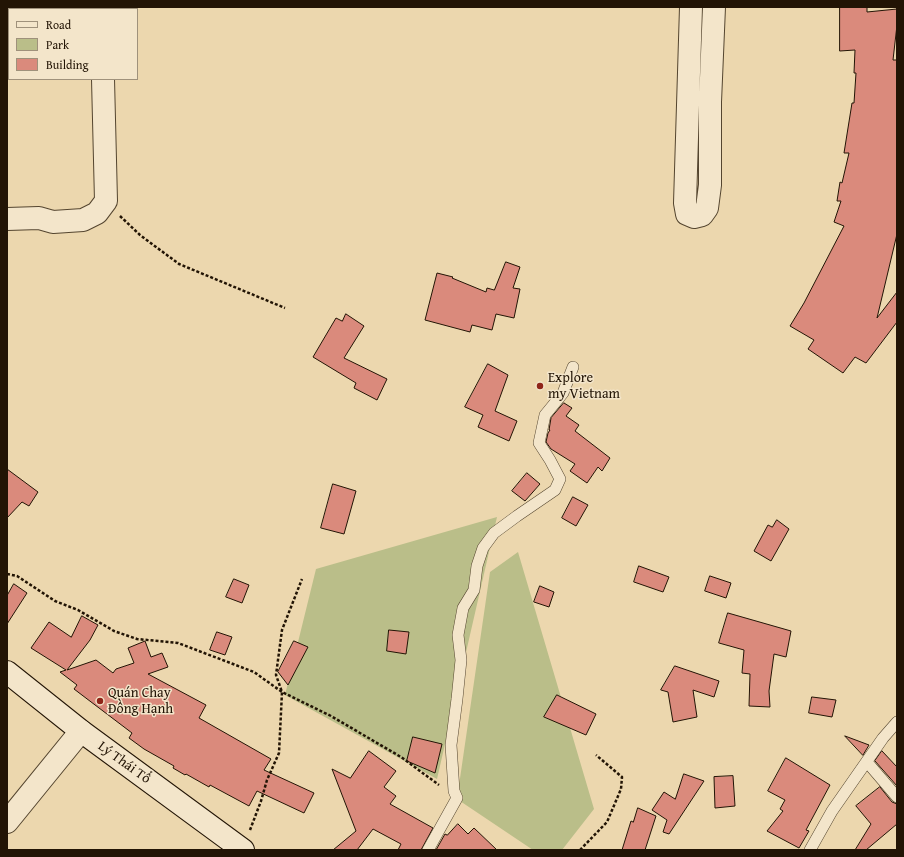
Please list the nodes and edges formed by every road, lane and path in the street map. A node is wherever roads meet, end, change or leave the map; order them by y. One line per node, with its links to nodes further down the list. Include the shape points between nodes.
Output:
1 (691, 11): 2 (street); 2 (street, via 684,203 687,214 694,217 702,215 707,208 710,184)
2 (714, 11)
3 (103, 80): 4 (street)
4 (106, 201): 5 (street, via 96,213 83,220 53,222 39,218); 6 (path, via 140,235 179,264)
5 (7, 219)
6 (285, 308)
7 (573, 367): 17 (lane, via 563,393 545,415 539,443 560,479 555,490 494,534 483,548 477,566 474,590 463,608 458,635 461,660 451,745 454,792)
8 (7, 574): 11 (path, via 17,576 56,601 78,610 114,631 137,639 178,643 254,672)
9 (302, 579): 11 (path, via 282,630 276,675)
10 (7, 672): 13 (street, Lý Thái Tổ)
11 (282, 692): 17 (path, via 331,716 401,757); 19 (path, via 279,753)
12 (897, 722): 15 (lane)
13 (81, 732): 18 (street); 19 (street, Lý Thái Tổ)
14 (596, 755): 21 (path, via 622,777 621,789 607,822)
15 (867, 762): 16 (lane); 22 (lane, via 832,811)
16 (897, 797)
17 (457, 798): 20 (lane)
18 (7, 822)
19 (242, 850)
20 (428, 850)
21 (580, 850)
22 (810, 850)

